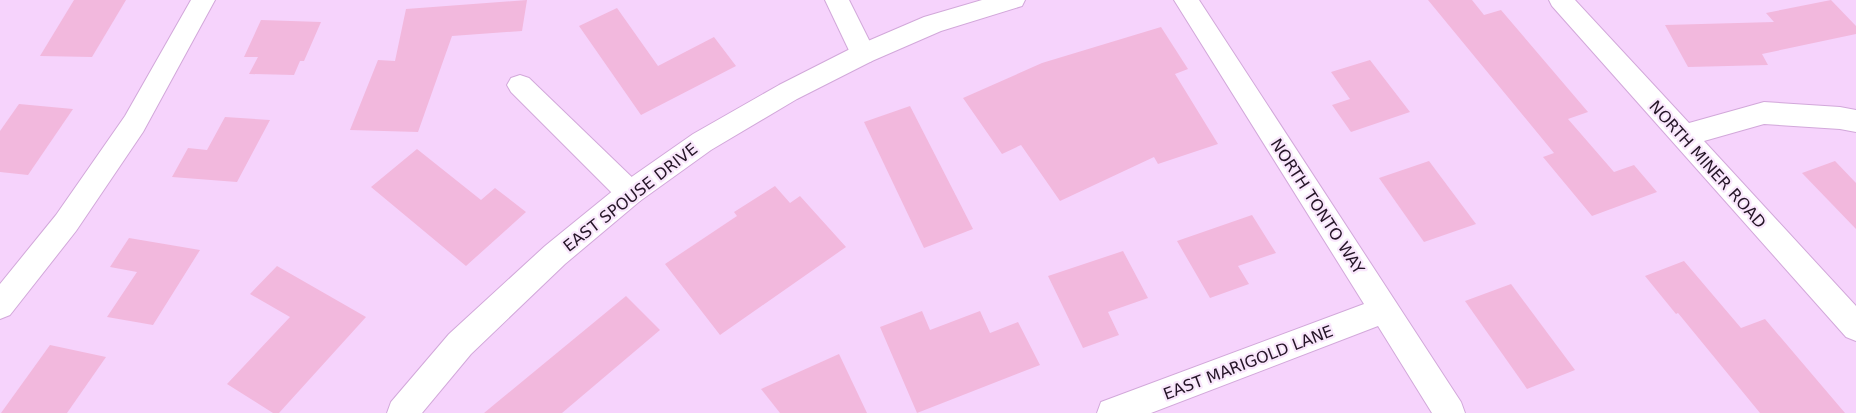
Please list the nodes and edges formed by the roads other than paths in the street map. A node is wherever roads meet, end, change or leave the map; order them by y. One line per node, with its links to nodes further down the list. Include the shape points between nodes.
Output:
1 (202, 0): 11 (street, via 134,124 66,223)
2 (838, 0): 6 (street)
3 (1013, 0): 6 (street, EAST SPOUSE DRIVE, via 934,24)
4 (1186, 0): 12 (street, NORTH TONTO WAY)
5 (1561, 0): 9 (street, NORTH MINER ROAD)
6 (864, 54): 10 (street, EAST SPOUSE DRIVE, via 788,92 702,142)
7 (520, 84): 10 (street)
8 (1856, 121): 9 (street, via 1764,113)
9 (1682, 136): 13 (street, NORTH MINER ROAD)
10 (630, 193): 14 (street, EAST SPOUSE DRIVE, via 555,255 460,344)
11 (0, 306)
12 (1384, 310): 15 (street, EAST MARIGOLD LANE); 16 (street, NORTH TONTO WAY)
13 (1856, 327)
14 (402, 413)
15 (1112, 413)
16 (1450, 413)

